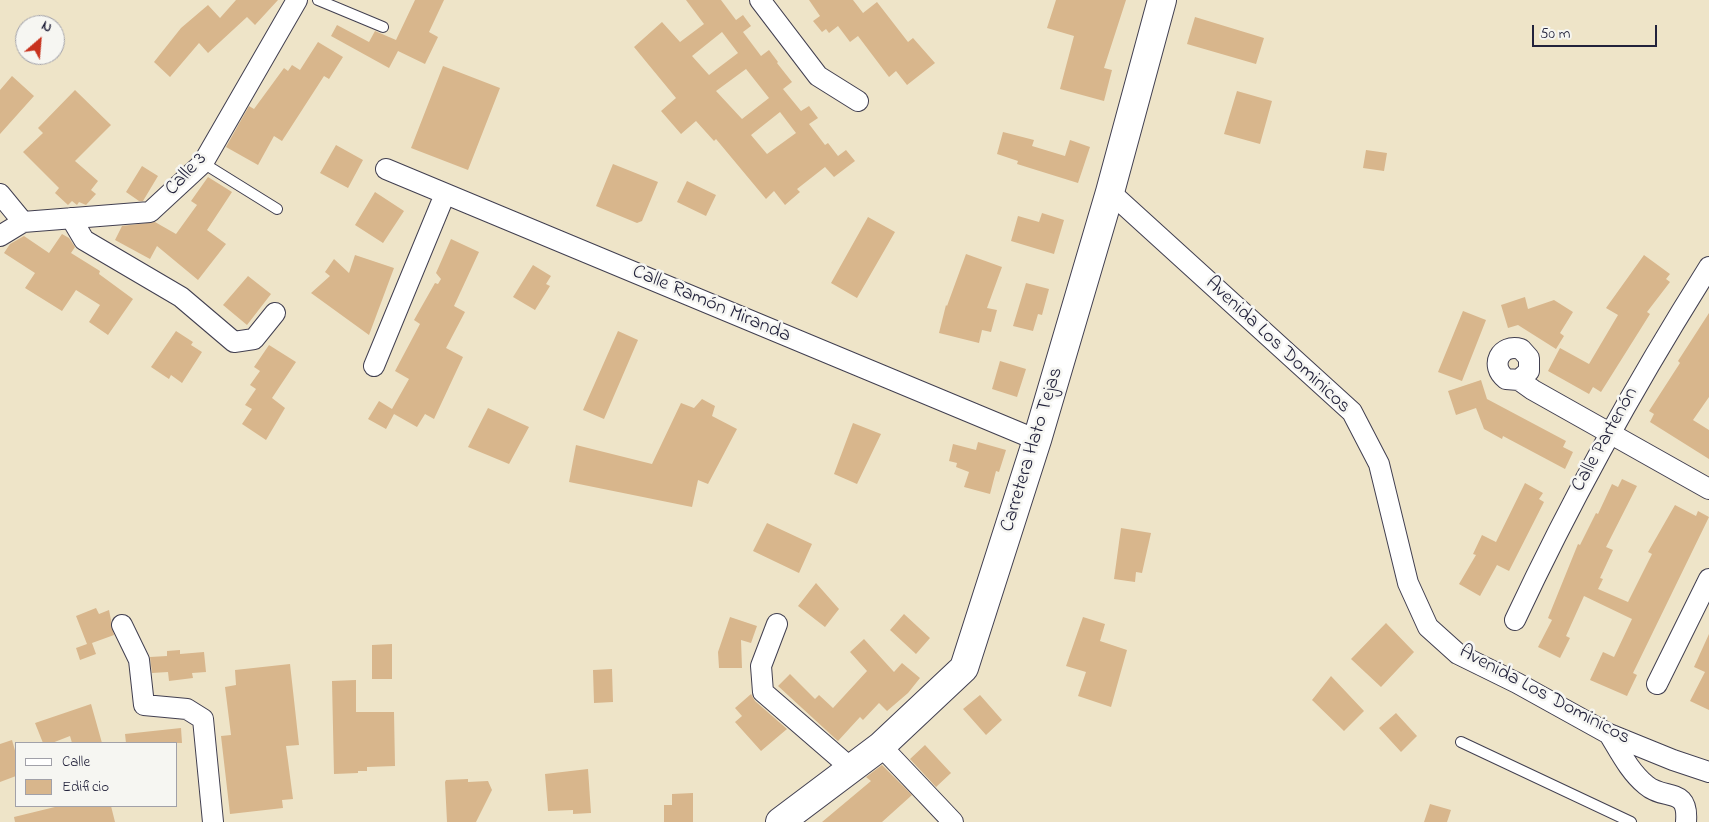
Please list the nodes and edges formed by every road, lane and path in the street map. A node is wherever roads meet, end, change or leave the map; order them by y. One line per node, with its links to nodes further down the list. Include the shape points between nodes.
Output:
1 (297, 0): 7 (street, Calle 3)
2 (318, 0): 5 (lane)
3 (760, 0): 6 (street, via 818,76)
4 (1162, 0): 9 (street, Carretera Hato Tejas)
5 (383, 27)
6 (858, 101)
7 (203, 163): 12 (lane); 13 (street, Calle 3, via 150,212)
8 (386, 169): 11 (street, Calle Ramón Miranda)
9 (1110, 192): 21 (street, Carretera Hato Tejas); 28 (street, Avenida Los Dominicos, via 1352,412 1379,464 1408,582 1428,627 1458,654)
10 (0, 194): 14 (street)
11 (445, 194): 18 (street); 21 (street, Calle Ramón Miranda)
12 (277, 209)
13 (71, 218): 14 (street, Calle 3); 17 (street, via 84,240 180,297 234,342 254,339)
14 (23, 222): 15 (street, Calle 3)
15 (0, 236)
16 (1709, 267): 20 (street, Calle Partenón, via 1651,359)
17 (275, 313)
18 (374, 366)
19 (1519, 380): 20 (street)
20 (1610, 433): 22 (street); 24 (street, Calle Partenón)
21 (1037, 440): 30 (street, Carretera Hato Tejas, via 964,668)
22 (1709, 488)
23 (1709, 579): 27 (street)
24 (1515, 620)
25 (777, 624): 31 (street, via 761,666 763,692)
26 (122, 625): 33 (street, via 139,660 144,705 187,709 203,720)
27 (1657, 684)
28 (1610, 734): 32 (street, Avenida Los Dominicos); 37 (street, via 1626,764 1644,784 1676,796 1684,803)
29 (1461, 742): 36 (lane)
30 (880, 746): 31 (street, Carretera Hato Tejas); 35 (street)
31 (852, 769): 34 (street, Carretera Hato Tejas)
32 (1709, 772)
33 (213, 822)
34 (780, 822)
35 (953, 822)
36 (1631, 822)
37 (1686, 822)

